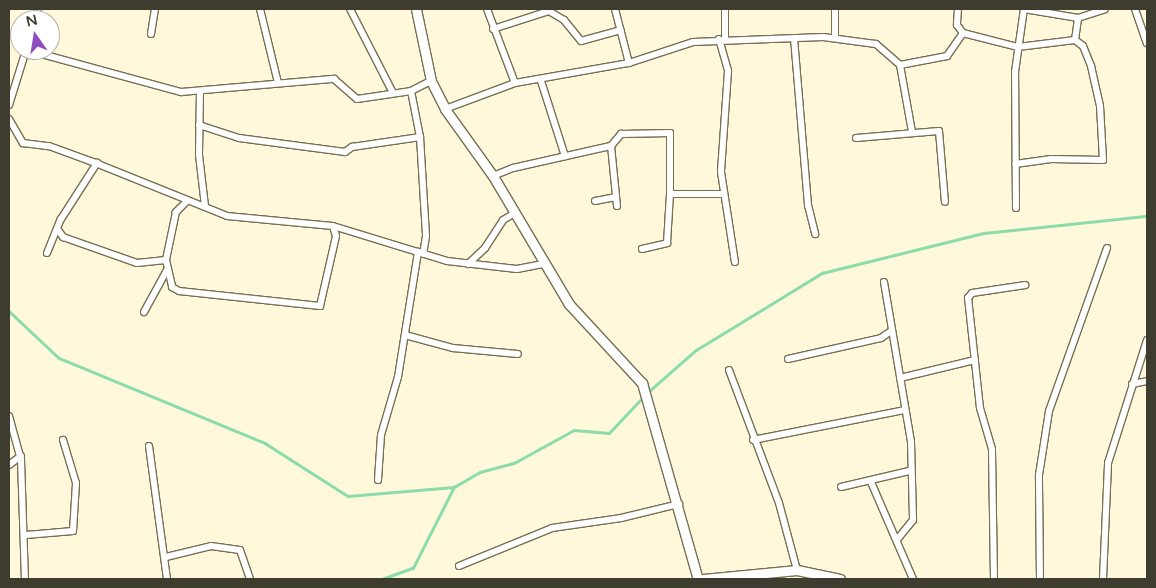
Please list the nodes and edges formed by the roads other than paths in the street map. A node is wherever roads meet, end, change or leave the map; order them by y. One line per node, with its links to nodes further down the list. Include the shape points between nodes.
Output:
1 (155, 9): 17 (street)
2 (260, 9): 32 (street)
3 (350, 9): 36 (street)
4 (416, 9): 30 (street)
5 (487, 9): 14 (street)
6 (615, 9): 15 (street)
7 (725, 9): 21 (street)
8 (835, 9): 20 (street)
9 (958, 9): 16 (street, via 957,25)
10 (1024, 9): 13 (street); 24 (street)
11 (1105, 9): 13 (street)
12 (1135, 9): 23 (street)
13 (1078, 18): 22 (street)
14 (493, 29): 15 (street, via 549,11 564,20 581,40); 33 (street)
15 (621, 30): 28 (street)
16 (963, 33): 24 (street); 29 (street, via 947,56)
17 (151, 34)
18 (733, 38): 19 (street); 21 (street); 25 (street)
19 (794, 38): 20 (street); 62 (street, via 808,205)
20 (835, 38): 29 (street, via 876,44)
21 (722, 39): 25 (street); 28 (street, via 662,50)
22 (1075, 40): 24 (street); 47 (street, via 1085,49 1094,75 1105,146 1103,160 1052,159)
23 (1147, 43)
24 (1018, 47): 47 (street)
25 (726, 52): 50 (street)
26 (60, 59): 35 (street, via 162,88)
27 (24, 60): 37 (street)
28 (629, 63): 31 (street)
29 (900, 65): 41 (street)
30 (431, 81): 34 (street); 38 (street)
31 (541, 81): 33 (street); 45 (street)
32 (278, 83): 35 (street); 36 (street, via 339,79 354,99)
33 (515, 83): 38 (street)
34 (411, 90): 36 (street); 42 (street)
35 (200, 91): 40 (street)
36 (393, 94)
37 (9, 105)
38 (445, 109): 48 (street)
39 (9, 119): 46 (street, via 23,143 49,146)
40 (199, 125): 42 (street, via 239,138 344,152 352,147); 53 (street)
41 (912, 132): 43 (street); 55 (street, via 941,133)
42 (420, 137): 67 (street, via 426,236)
43 (856, 138)
44 (611, 146): 45 (street); 49 (street, via 621,134 670,133); 51 (street)
45 (566, 156): 48 (street)
46 (97, 163): 52 (street); 61 (street)
47 (1015, 164): 57 (street)
48 (494, 176): 58 (street)
49 (670, 194): 50 (street); 65 (street, via 667,243)
50 (724, 194): 69 (street)
51 (615, 196): 54 (street); 56 (street)
52 (187, 201): 53 (street); 68 (street, via 176,212)
53 (202, 202): 59 (street, via 237,218)
54 (595, 202)
55 (945, 202)
56 (617, 206)
57 (1016, 208)
58 (515, 213): 70 (street, via 503,220 485,248); 71 (street)
59 (333, 226): 60 (street); 63 (street)
60 (343, 229): 63 (street); 67 (street)
61 (58, 230): 66 (street); 68 (street, via 63,237 137,263)
62 (815, 234)
63 (336, 236): 72 (street, via 326,294 316,307 179,291 172,287)
64 (1107, 248): 112 (street, via 1049,411 1039,475)
65 (642, 249)
66 (47, 253)
67 (420, 253): 70 (street); 77 (street)
68 (166, 260): 72 (street)
69 (735, 262)
70 (468, 264): 71 (street, via 517,268)
71 (542, 264): 98 (street, via 582,322 642,383)
72 (167, 270): 75 (street)
73 (884, 282): 76 (street)
74 (1025, 285): 81 (street, via 972,293 968,298)
75 (144, 312)
76 (891, 331): 80 (street, via 881,338); 83 (street)
77 (405, 335): 79 (street, via 453,348); 95 (street, via 381,435)
78 (1147, 340): 85 (street)
79 (518, 354)
80 (788, 358)
81 (975, 360): 83 (street); 111 (street, via 983,421 992,449)
82 (729, 370): 89 (street)
83 (900, 378): 86 (street)
84 (1147, 381): 85 (street)
85 (1132, 384): 113 (street, via 1108,462)
86 (904, 410): 89 (street); 94 (street, via 911,442)
87 (9, 416): 91 (street)
88 (63, 440): 99 (street, via 76,483 72,531)
89 (753, 440): 103 (street, via 779,503)
90 (149, 446): 101 (street)
91 (21, 456): 92 (street); 93 (street)
92 (11, 465): 93 (street)
93 (21, 471): 99 (street)
94 (909, 471): 96 (street); 100 (street, via 913,520)
95 (378, 480)
96 (871, 482): 97 (street); 100 (street)
97 (841, 487)
98 (680, 504): 102 (street, via 622,518 552,528); 107 (street)
99 (26, 535): 104 (street)
100 (897, 540): 110 (street)
101 (166, 557): 105 (street); 106 (street, via 202,546 240,550 245,554)
102 (459, 566)
103 (797, 570): 108 (street); 109 (street)
104 (25, 579)
105 (167, 579)
106 (250, 579)
107 (698, 579)
108 (703, 579)
109 (840, 579)
110 (913, 579)
111 (994, 579)
112 (1040, 579)
113 (1103, 579)

